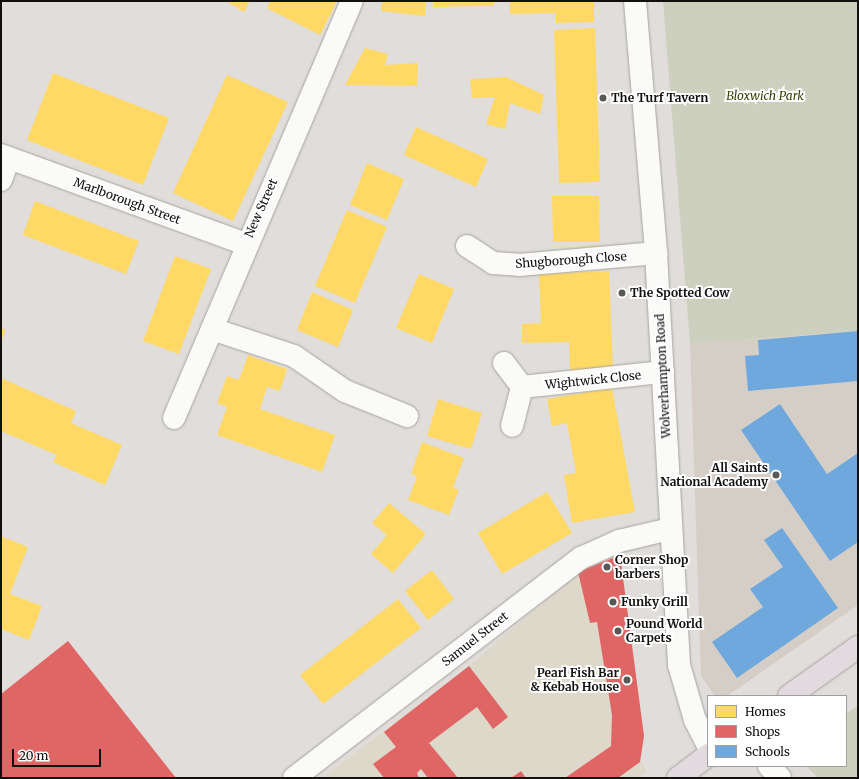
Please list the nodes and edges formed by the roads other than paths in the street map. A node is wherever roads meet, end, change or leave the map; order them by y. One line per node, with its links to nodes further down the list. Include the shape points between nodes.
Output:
1 (352, 1): 5 (street, New Street)
2 (635, 1): 7 (street, Wolverhampton Road)
3 (5, 157): 4 (street, Marlborough Street); 5 (street, Marlborough Street)
4 (1, 180)
5 (246, 244): 8 (street, New Street)
6 (468, 246): 7 (street, Shugborough Close, via 493,263 519,265)
7 (656, 253): 10 (street, Wolverhampton Road)
8 (212, 330): 12 (street, via 294,356 345,391); 13 (street, New Street)
9 (504, 363): 11 (street)
10 (663, 372): 11 (street, Wightwick Close); 15 (street, Wolverhampton Road)
11 (522, 388): 14 (street)
12 (407, 416)
13 (174, 418)
14 (512, 426)
15 (670, 529): 18 (street, Wolverhampton Road, via 679,665 695,720); 21 (street, Samuel Street, via 619,542 581,558)
16 (858, 647): 17 (highway)
17 (790, 695)
18 (707, 744)
19 (707, 756): 22 (highway)
20 (770, 767): 23 (street)
21 (294, 778)
22 (678, 778)
23 (780, 778)

